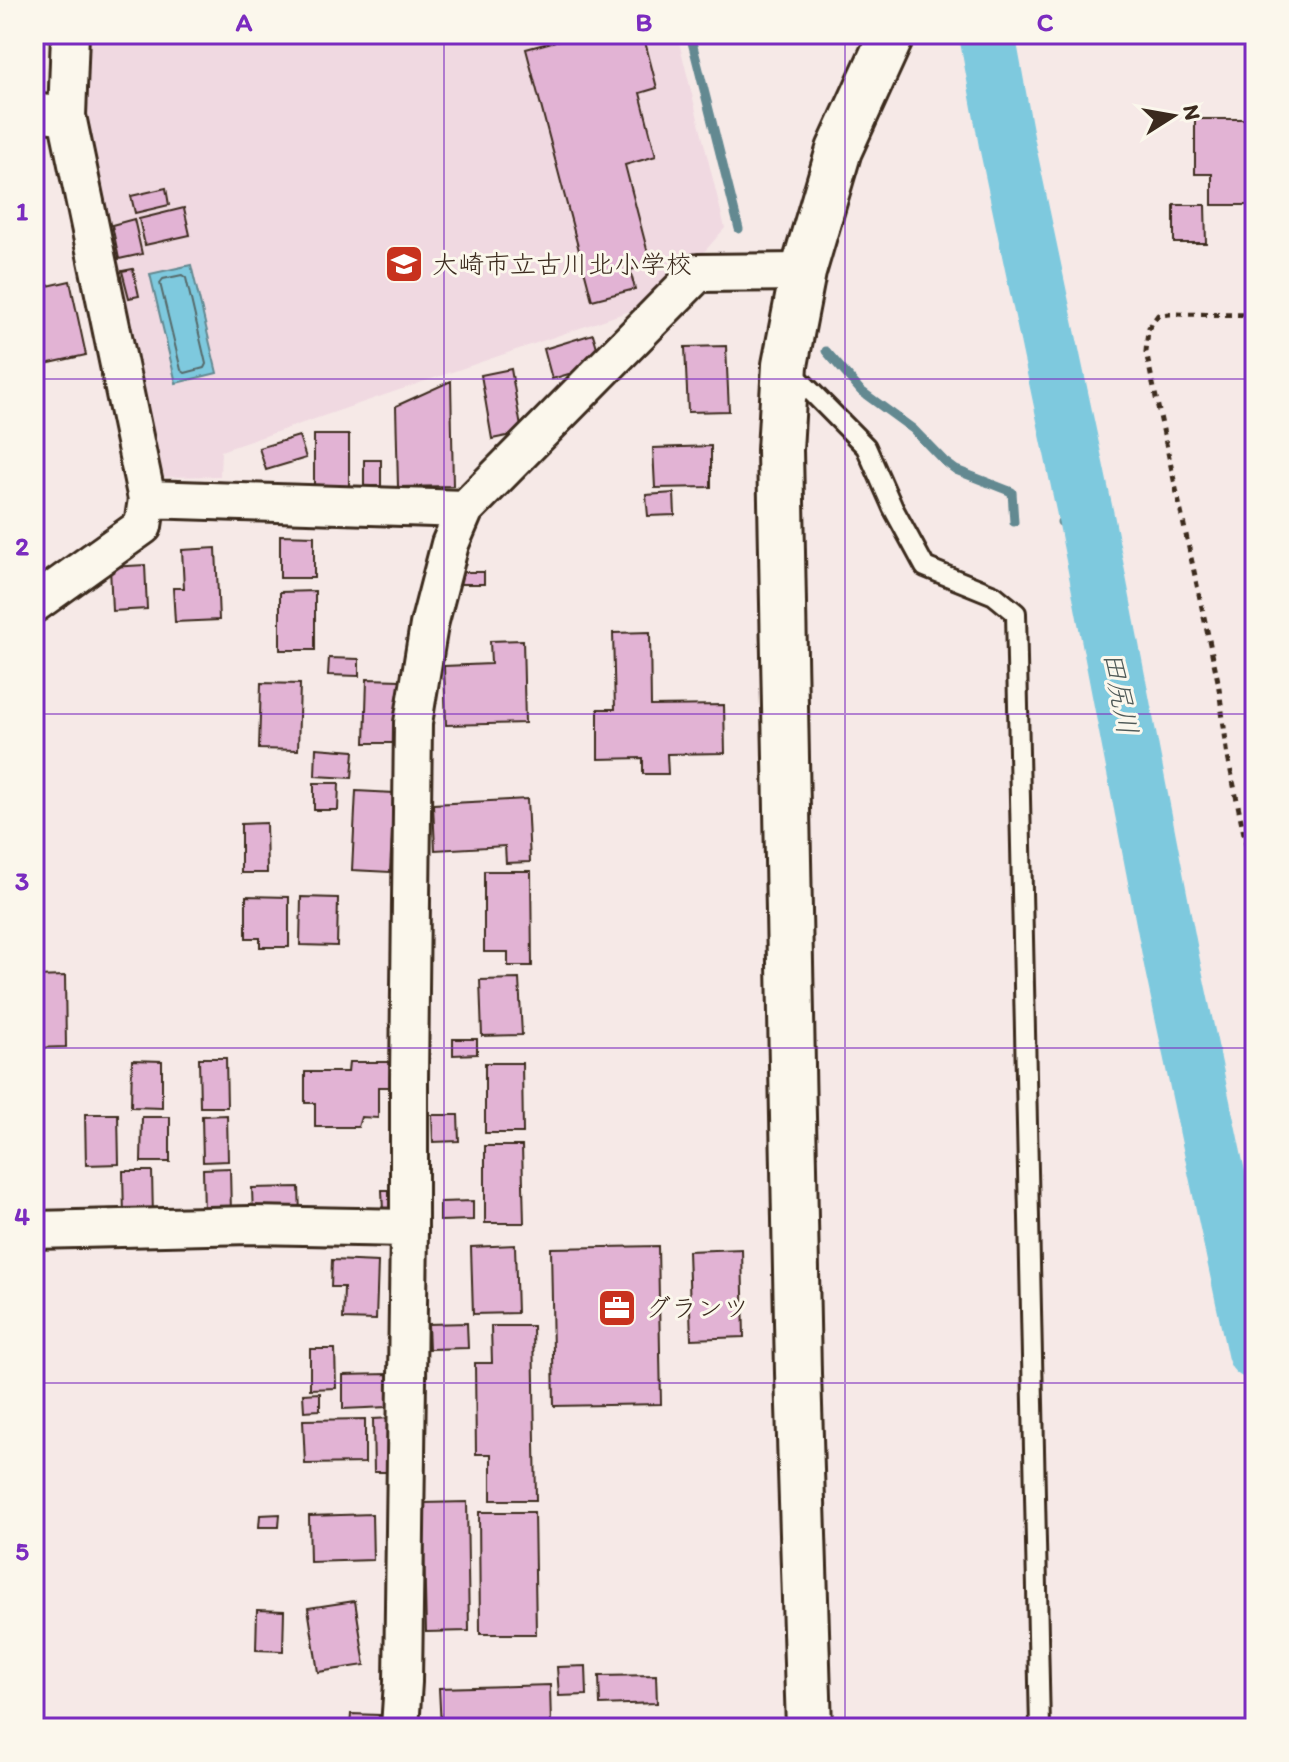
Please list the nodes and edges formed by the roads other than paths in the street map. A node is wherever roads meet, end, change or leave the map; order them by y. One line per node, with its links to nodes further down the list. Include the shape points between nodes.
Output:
1 (70, 34): 3 (street)
2 (892, 34): 4 (street, via 839,150)
3 (50, 114): 6 (street)
4 (803, 272): 5 (street); 7 (street, via 698,273)
5 (785, 365): 12 (street, via 780,466); 13 (lane, via 866,447 925,567 994,595 1016,613)
6 (147, 499): 7 (street); 8 (street, via 143,526)
7 (465, 509): 9 (street, via 429,625 413,723)
8 (34, 604)
9 (409, 1228): 10 (street); 11 (street)
10 (34, 1230)
11 (400, 1728)
12 (809, 1728)
13 (1040, 1728)

